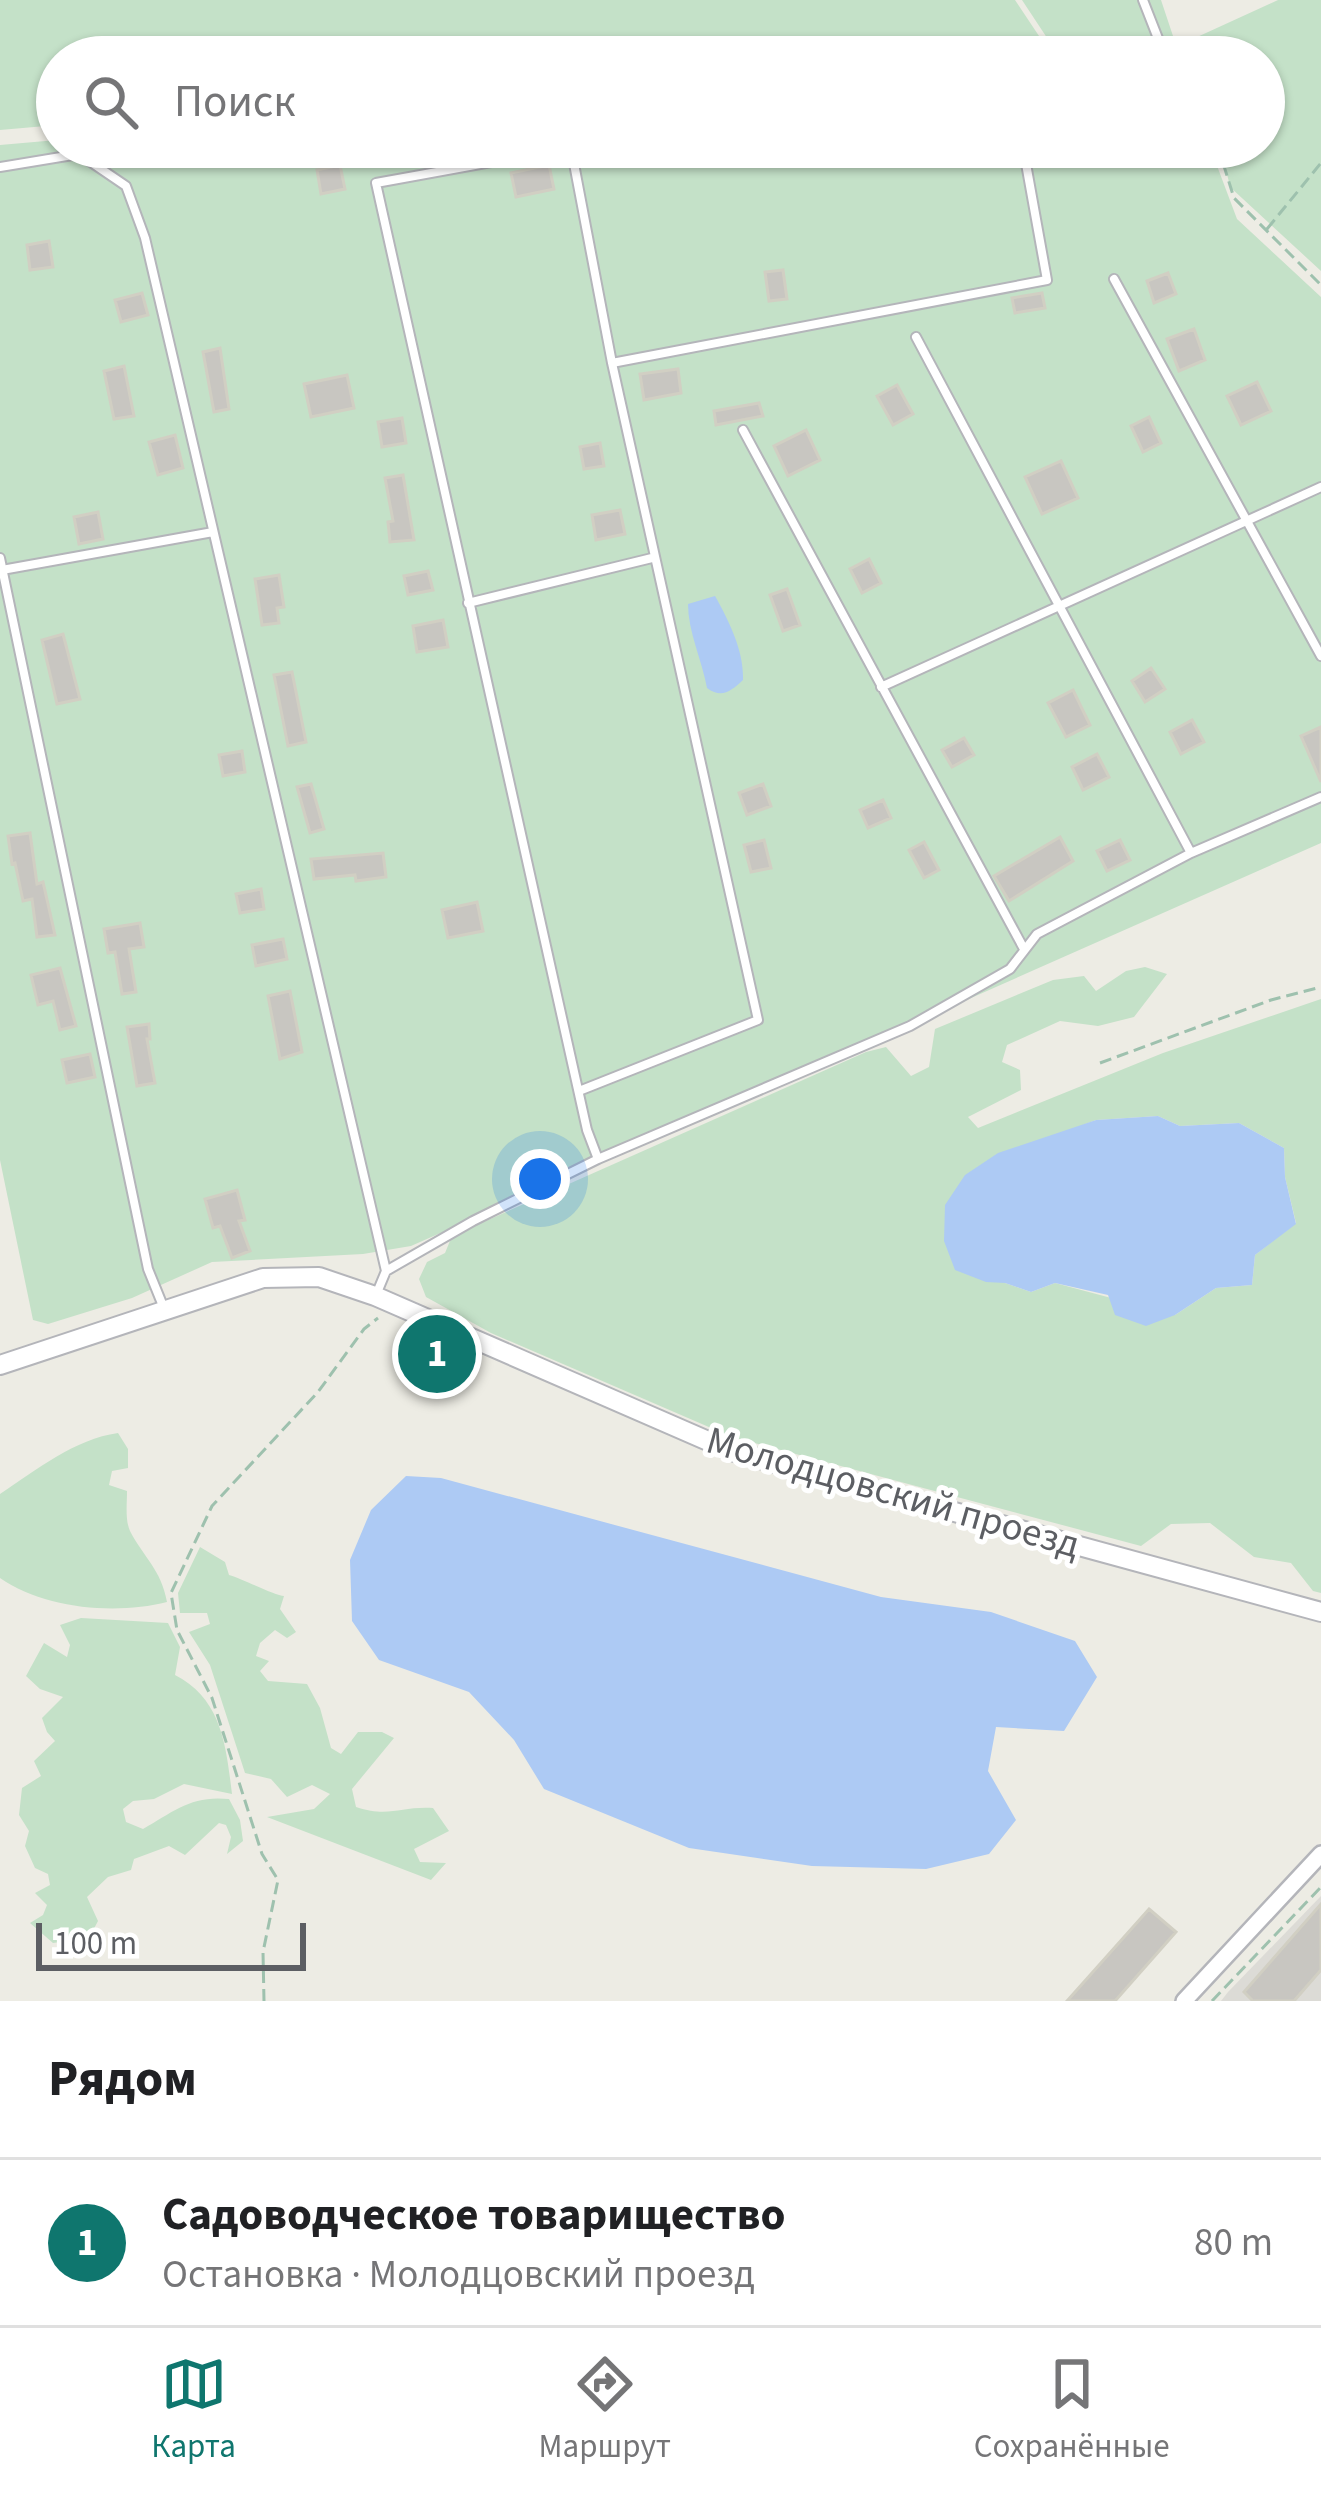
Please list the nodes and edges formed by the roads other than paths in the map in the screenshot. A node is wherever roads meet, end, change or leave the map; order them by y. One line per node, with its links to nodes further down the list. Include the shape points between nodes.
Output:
1 (1143, 0): 2 (lane)
2 (1157, 36)
3 (36, 161): 4 (lane)
4 (0, 167)
5 (100, 168): 15 (lane, via 126,186 145,238)
6 (458, 168): 19 (lane, via 376,183)
7 (577, 168): 11 (lane)
8 (1027, 168): 11 (lane, via 1047,280)
9 (1114, 279): 14 (lane)
10 (916, 338): 20 (lane)
11 (612, 363): 17 (lane)
12 (743, 430): 22 (lane)
13 (1321, 487): 14 (lane)
14 (1246, 520): 20 (lane); 21 (lane)
15 (213, 532): 18 (lane); 28 (lane)
16 (0, 558): 18 (lane)
17 (652, 558): 19 (lane); 26 (lane, via 758,1021)
18 (2, 570): 30 (lane, via 148,1269)
19 (468, 603): 26 (lane)
20 (1059, 606): 22 (lane); 24 (lane)
21 (1321, 656)
22 (881, 687): 25 (lane)
23 (1321, 797): 24 (lane)
24 (1191, 853): 25 (lane, via 1036,934)
25 (1024, 949): 27 (lane, via 1010,970 910,1026)
26 (579, 1091): 27 (lane)
27 (598, 1159): 28 (lane)
28 (386, 1271): 29 (lane)
29 (379, 1306): 30 (street, Молодцовский проезд, via 319,1277 288,1275); 32 (street, Молодцовский проезд, via 731,1450)
30 (164, 1309): 31 (street, Молодцовский проезд)
31 (0, 1365)
32 (1321, 1612)
33 (1321, 1854): 34 (street)
34 (1184, 2001)

